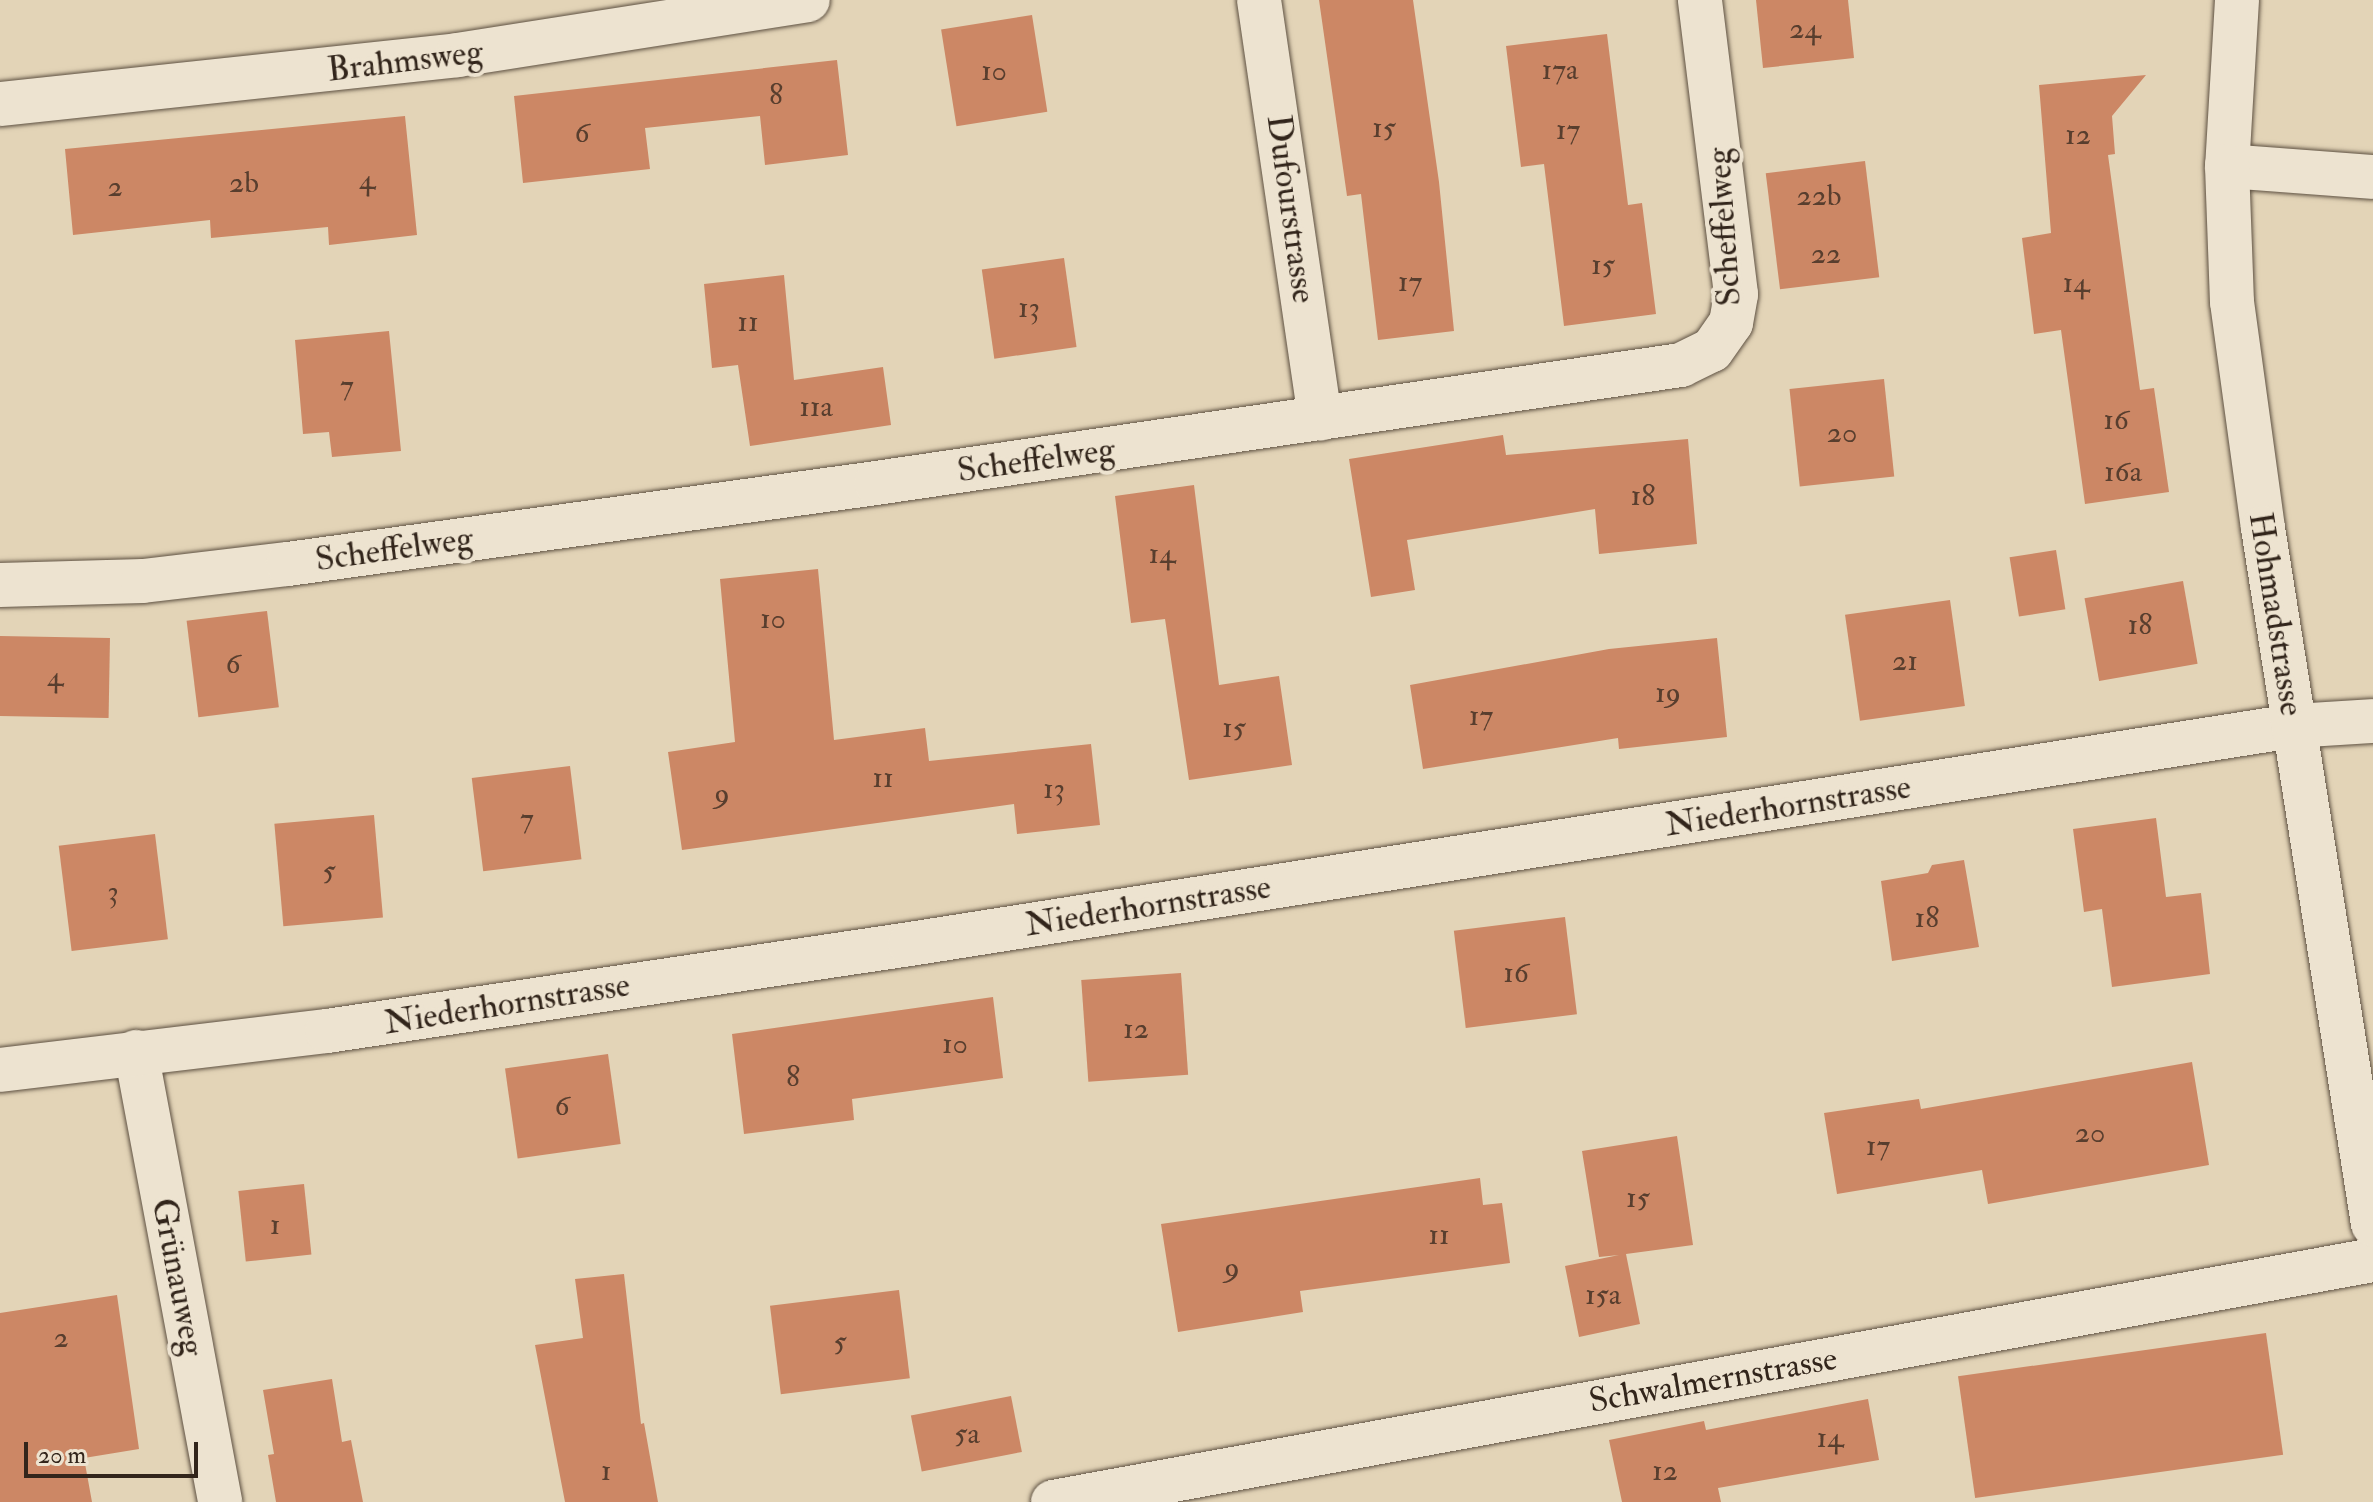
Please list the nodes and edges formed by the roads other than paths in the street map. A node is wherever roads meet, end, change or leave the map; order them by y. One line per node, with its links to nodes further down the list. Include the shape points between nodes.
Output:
1 (808, 0): 5 (street, Brahmsweg, via 457,55)
2 (1259, 0): 8 (street, Dufourstrasse)
3 (1700, 0): 8 (street, Scheffelweg, via 1736,294 1731,323 1712,350 1681,365)
4 (2237, 0): 6 (street, Hohmadstrasse)
5 (0, 104)
6 (2227, 166): 7 (street); 11 (street, Hohmadstrasse, via 2232,302)
7 (2373, 177)
8 (1320, 419): 9 (street, Scheffelweg, via 288,564 143,581)
9 (0, 585)
10 (2373, 721): 11 (street, Niederhornstrasse)
11 (2293, 726): 12 (street, Niederhornstrasse, via 879,949 327,1031); 14 (street, Hohmadstrasse)
12 (136, 1052): 13 (street, Niederhornstrasse); 16 (street, Grünauweg)
13 (0, 1070)
14 (2373, 1224)
15 (2373, 1260): 17 (street, Schwalmernstrasse)
16 (220, 1502)
17 (1053, 1502)

